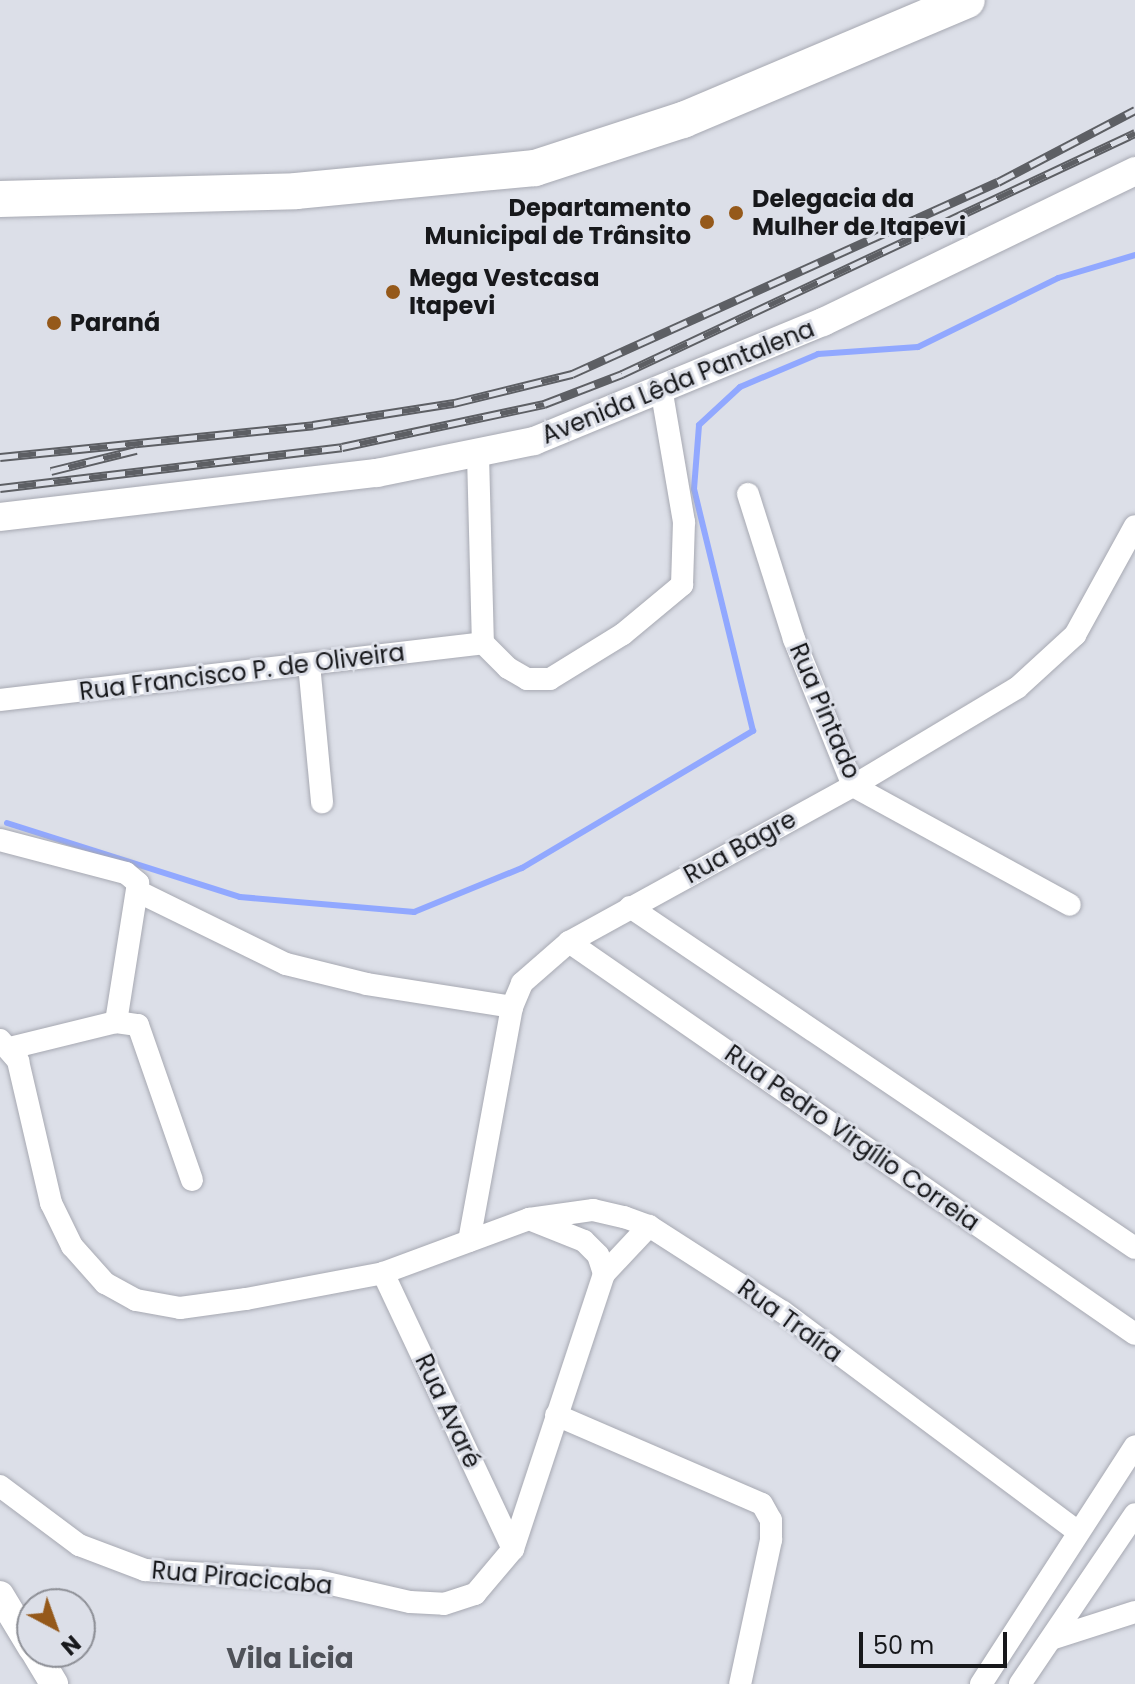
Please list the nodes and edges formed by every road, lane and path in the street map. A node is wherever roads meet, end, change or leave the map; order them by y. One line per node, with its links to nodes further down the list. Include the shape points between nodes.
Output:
1 (915, 0): 4 (main road, via 645,113 516,152 398,166 237,175)
2 (967, 0): 5 (main road, via 683,120 535,168 296,191)
3 (1135, 171): 6 (street, Avenida Lêda Pantalena, via 823,322)
4 (0, 179)
5 (0, 199)
6 (662, 393): 7 (street, Avenida Lêda Pantalena, via 534,441); 11 (street, via 684,522 682,585 623,634 550,679 527,679)
7 (478, 455): 9 (street, Avenida Lêda Pantalena, via 377,473); 11 (street)
8 (748, 494): 14 (street, Rua Pintado, via 794,639)
9 (0, 517)
10 (1135, 526): 14 (street, Rua Bagre, via 1075,635 1051,660 1017,688)
11 (483, 643): 12 (street, Rua Francisco P. de Oliveira)
12 (309, 664): 13 (street, Rua Francisco P. de Oliveira); 15 (street)
13 (0, 700)
14 (853, 786): 18 (street, Rua Pintado); 19 (street, Rua Bagre)
15 (322, 802)
16 (0, 840): 17 (street, via 126,873 138,883)
17 (137, 891): 21 (street, via 286,964 367,984); 22 (street)
18 (1070, 905)
19 (630, 907): 20 (street, Rua Bagre); 28 (street)
20 (569, 942): 21 (street, Rua Bagre, via 522,983); 31 (street, Rua Pedro Virgílio Correia)
21 (512, 1007): 27 (street, Rua Bagre)
22 (116, 1022): 23 (street); 24 (street, via 131,1021 144,1033)
23 (5, 1044): 29 (street, Rua Traíra, via 27,1087 51,1203 72,1246 105,1283 136,1300 180,1308)
24 (192, 1180)
25 (529, 1219): 26 (street, Rua Traíra, via 593,1210); 27 (street, Rua Traíra); 30 (street, via 584,1241 598,1255)
26 (649, 1226): 30 (street, Rua Piracicaba); 36 (street, Rua Traíra, via 783,1312)
27 (469, 1241): 29 (street, Rua Traíra)
28 (1135, 1248)
29 (383, 1273): 37 (street, Rua Avaré)
30 (604, 1274): 32 (street, Rua Piracicaba)
31 (1135, 1334)
32 (556, 1415): 37 (street, Rua Piracicaba); 42 (street, via 762,1504 771,1520 771,1540)
33 (1135, 1446): 36 (street)
34 (0, 1486): 37 (street, Rua Piracicaba, via 79,1545 145,1570 318,1581 410,1602 444,1604 475,1594)
35 (1135, 1514): 41 (street)
36 (1078, 1532): 43 (street)
37 (513, 1549)
38 (0, 1595): 40 (street)
39 (1135, 1612): 41 (street)
40 (16, 1622)
41 (1054, 1638): 44 (street)
42 (740, 1684)
43 (981, 1684)
44 (1020, 1684)

